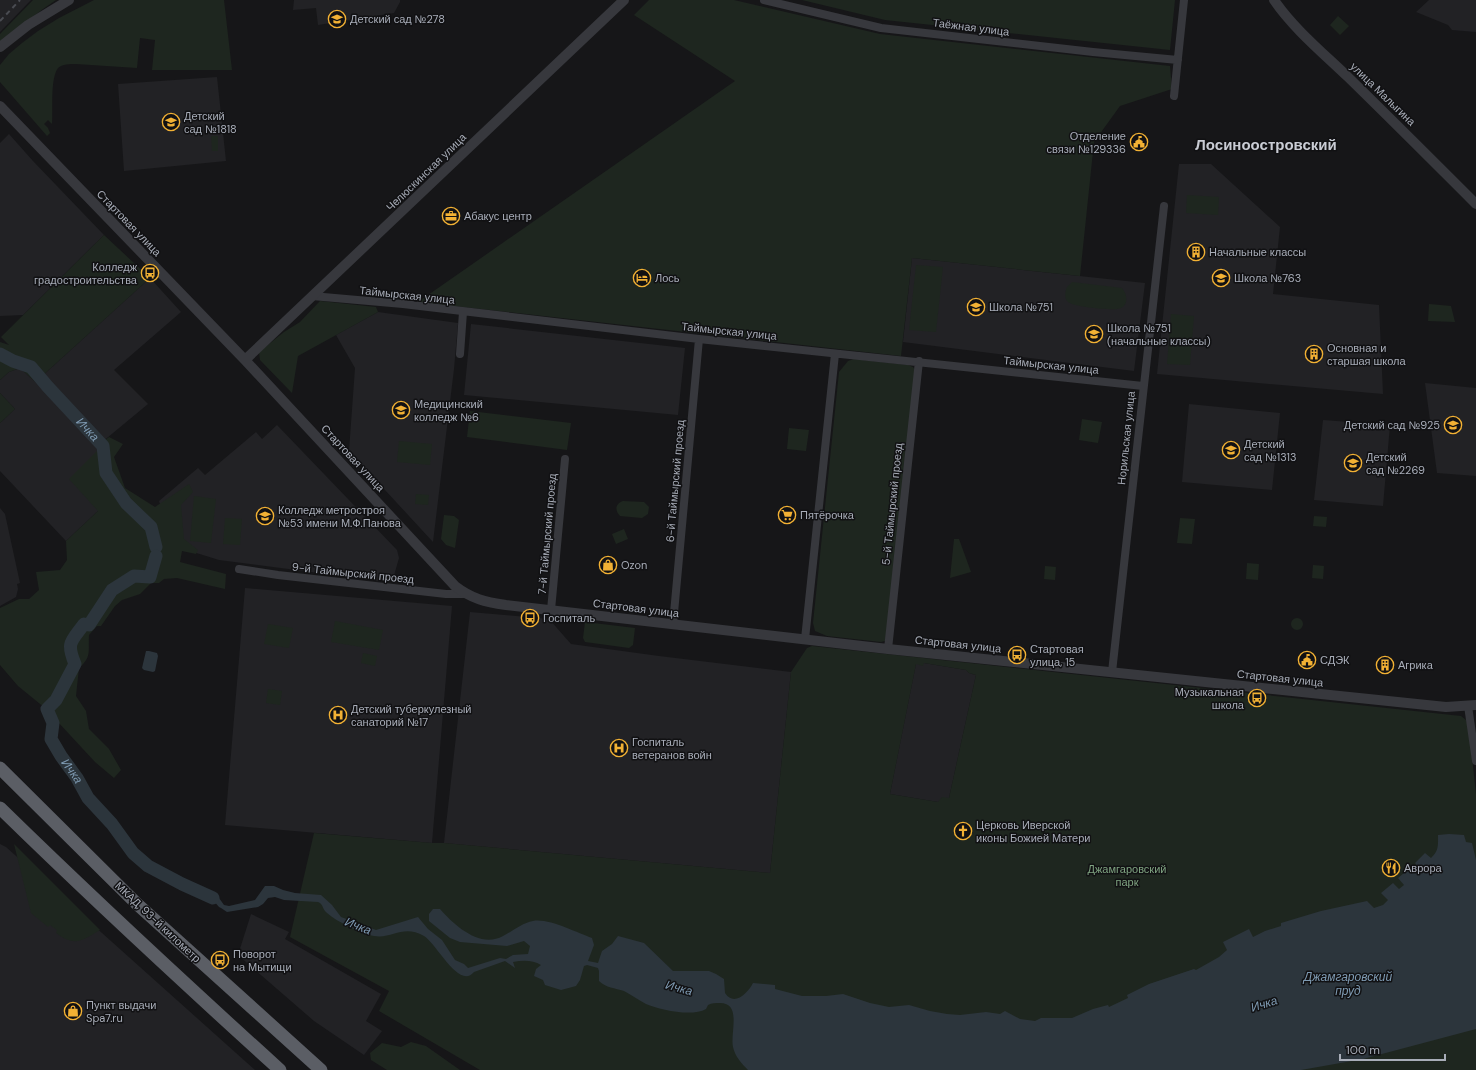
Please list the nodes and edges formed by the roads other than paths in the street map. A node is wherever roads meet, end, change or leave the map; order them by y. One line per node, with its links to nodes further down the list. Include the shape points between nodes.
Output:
1 (69, 0): 6 (street, via 28,25)
2 (624, 0): 12 (street, Челюскинская улица)
3 (764, 0): 7 (street, Таёжная улица, via 882,28)
4 (1184, 0): 7 (street)
5 (1274, 0): 10 (street, улица Малыгина, via 1305,35)
6 (0, 47)
7 (1178, 60): 8 (street)
8 (1174, 96)
9 (0, 106): 17 (street, Стартовая улица)
10 (1476, 204)
11 (1164, 206): 19 (street, Норильская улица)
12 (312, 296): 13 (street, Таймырская улица); 17 (street, Челюскинская улица)
13 (464, 312): 14 (street, Таймырская улица); 15 (street)
14 (699, 339): 16 (street, Таймырская улица); 24 (street, 6-й Таймырский проезд)
15 (460, 354)
16 (835, 354): 18 (street, Таймырская улица); 25 (street)
17 (245, 360): 22 (street, Стартовая улица, via 451,582)
18 (919, 361): 19 (street, Таймырская улица); 26 (street, 5-й Таймырский проезд)
19 (1143, 386): 27 (street, Норильская улица)
20 (565, 459): 23 (street, 7-й Таймырский проезд)
21 (239, 568): 22 (street, 9-й Таймырский проезд, via 415,591)
22 (466, 594): 23 (street, Стартовая улица, via 486,602)
23 (551, 610): 24 (street, Стартовая улица)
24 (673, 624): 25 (street, Стартовая улица)
25 (805, 639): 26 (street, Стартовая улица)
26 (888, 649): 27 (street, Стартовая улица)
27 (1112, 672): 28 (street, Стартовая улица, via 1446,707)
28 (1472, 706): 29 (street)
29 (1476, 761)
30 (0, 768): 33 (highway, МКАД, 93-й километр, via 137,904)
31 (0, 808): 32 (highway, via 64,871)
32 (280, 1070)
33 (321, 1070)

